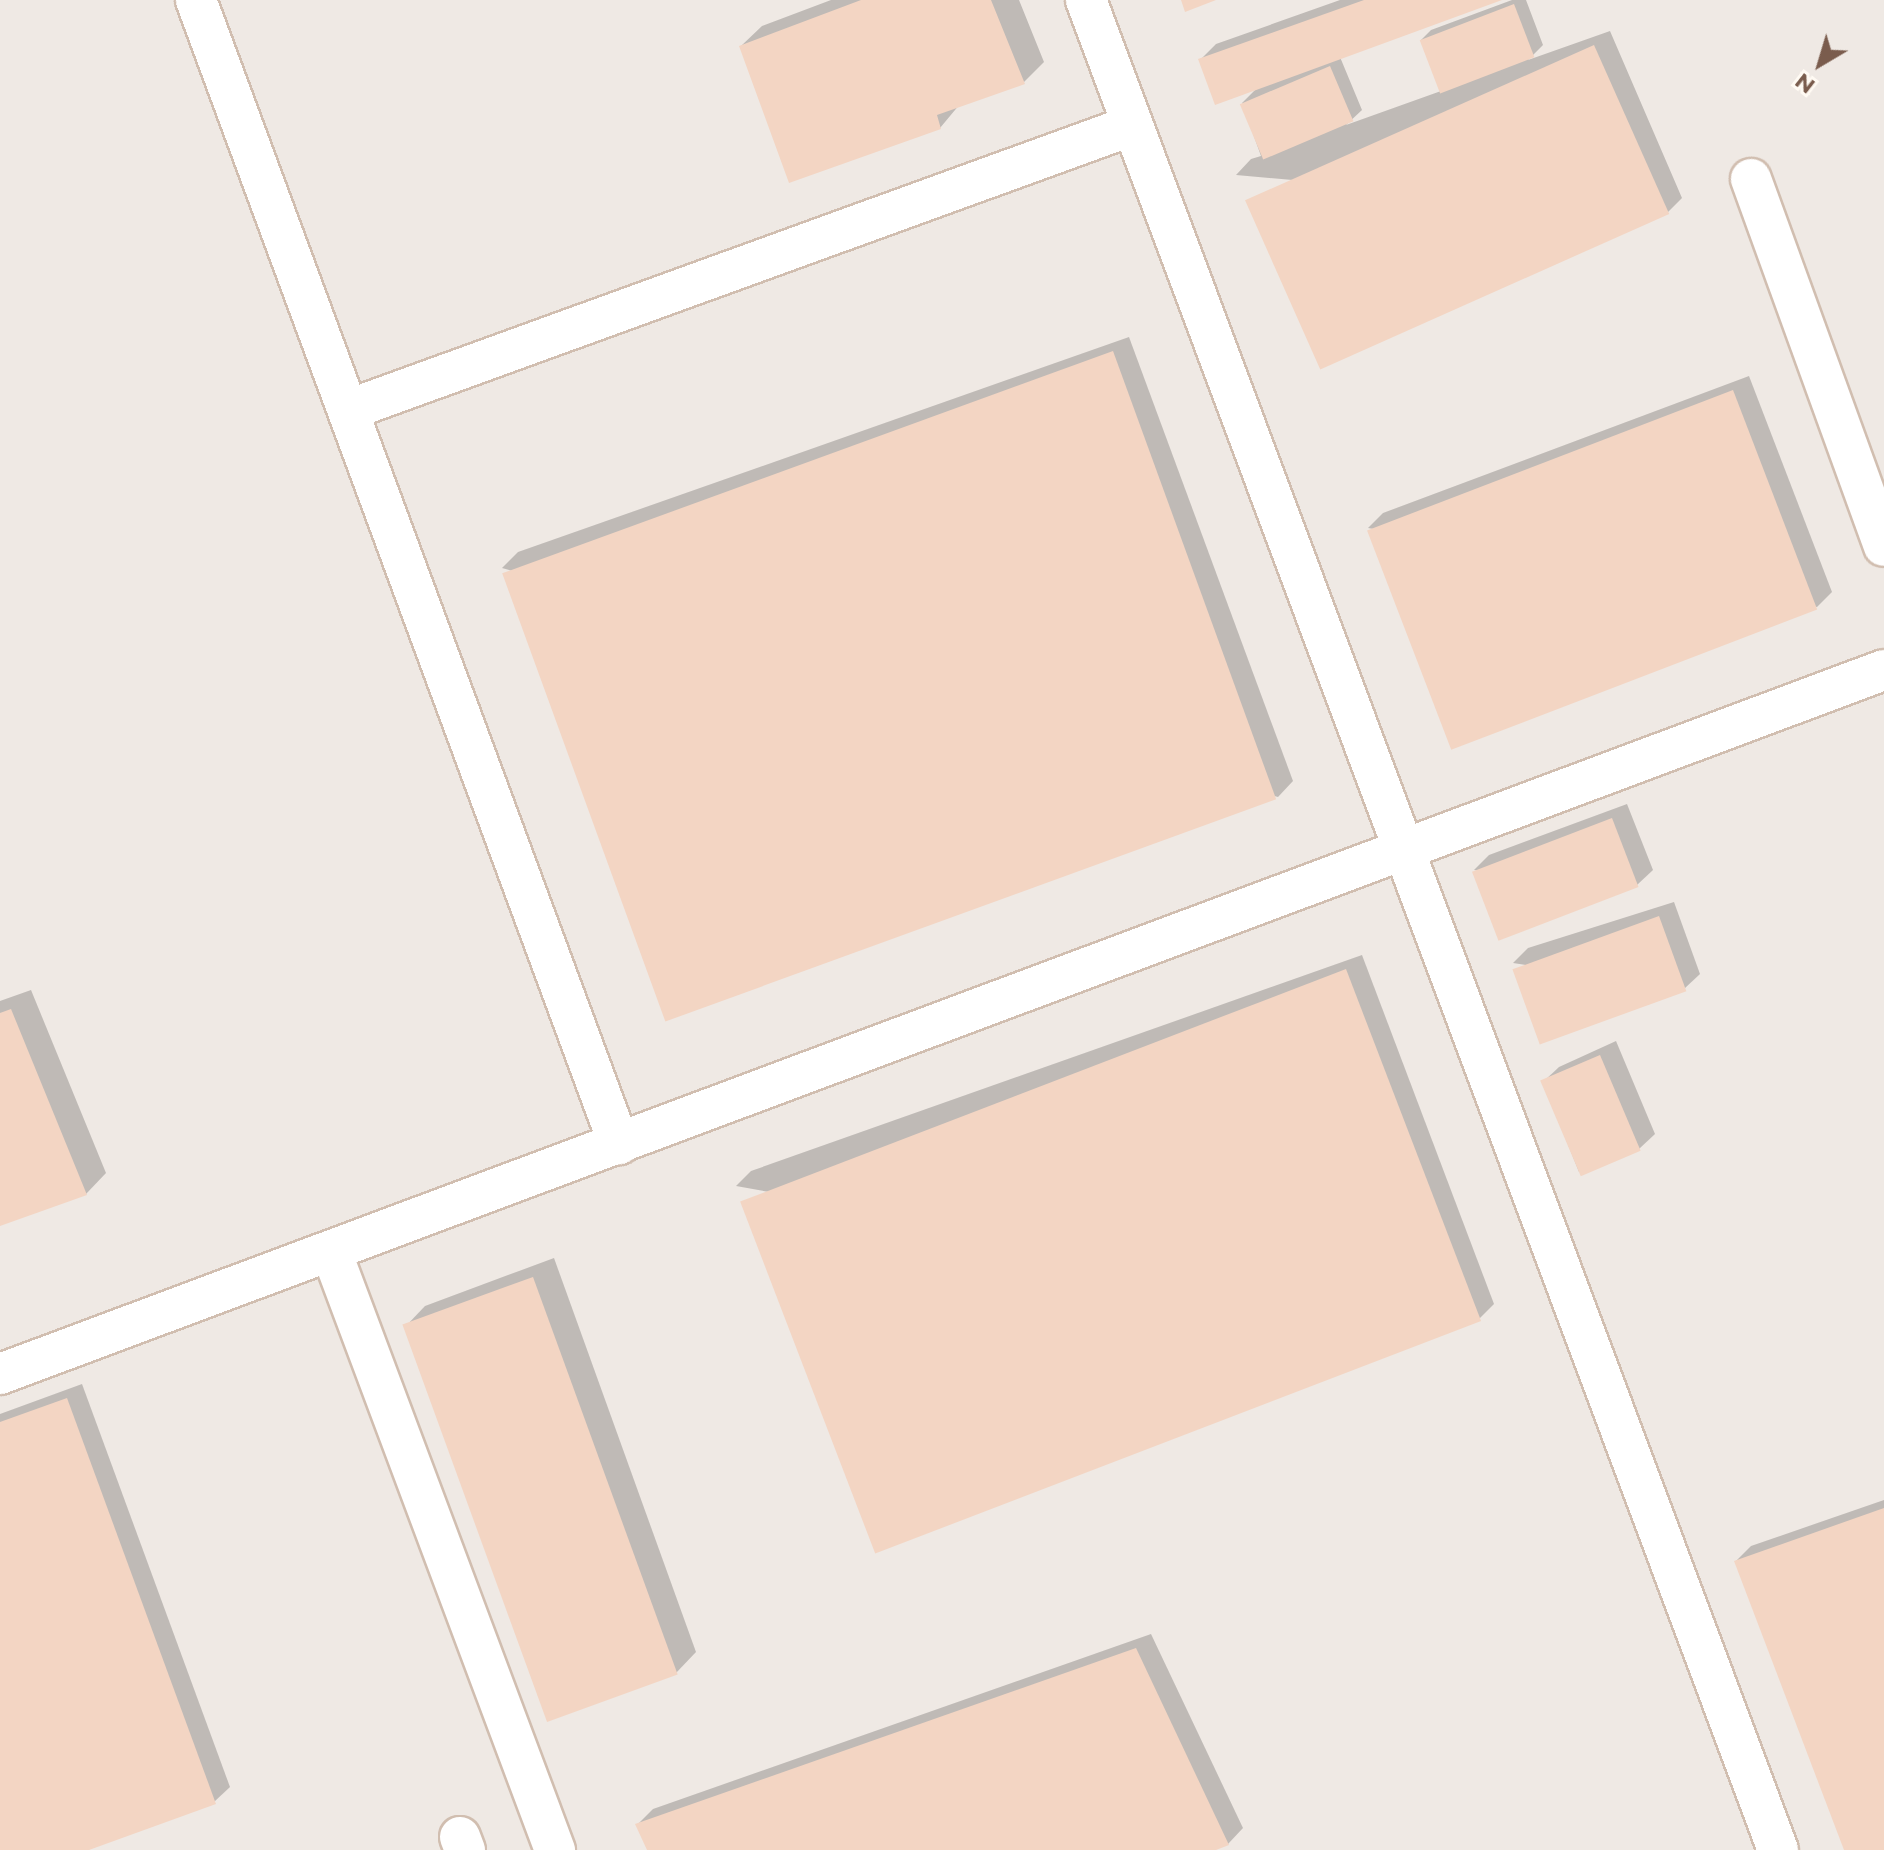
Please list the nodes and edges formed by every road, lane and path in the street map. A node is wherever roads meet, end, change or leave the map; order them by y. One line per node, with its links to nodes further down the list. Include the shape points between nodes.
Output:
1 (196, 0): 5 (lane)
2 (1086, 0): 3 (lane)
3 (1133, 125): 5 (lane); 8 (lane)
4 (1751, 179): 6 (lane)
5 (348, 410): 9 (lane)
6 (1884, 546)
7 (1884, 670): 8 (lane)
8 (1405, 849): 9 (lane); 13 (lane)
9 (619, 1144): 10 (lane)
10 (331, 1251): 11 (lane); 12 (lane)
11 (0, 1374)
12 (555, 1850)
13 (1778, 1850)

